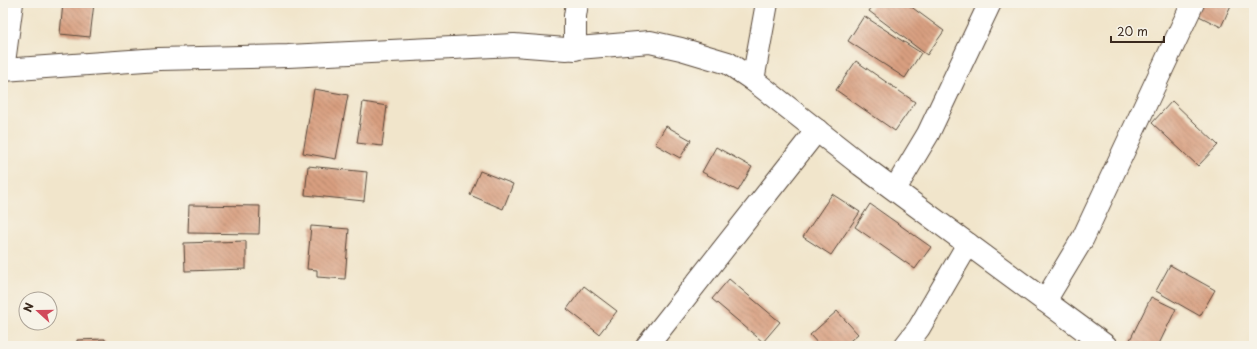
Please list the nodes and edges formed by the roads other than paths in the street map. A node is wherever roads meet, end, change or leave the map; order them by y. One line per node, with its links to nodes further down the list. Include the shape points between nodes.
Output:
1 (12, 3): 7 (street)
2 (577, 3): 6 (street)
3 (767, 3): 8 (street)
4 (990, 3): 10 (street, via 928,134)
5 (1193, 3): 12 (street, via 1083,238)
6 (575, 49): 7 (street, via 514,45 288,56 159,59); 8 (street, via 650,42 728,63)
7 (3, 70)
8 (753, 80): 9 (street)
9 (817, 130): 10 (street); 13 (street)
10 (895, 190): 11 (street)
11 (968, 244): 12 (street); 14 (street)
12 (1045, 301): 15 (street)
13 (647, 346)
14 (906, 346)
15 (1106, 346)

